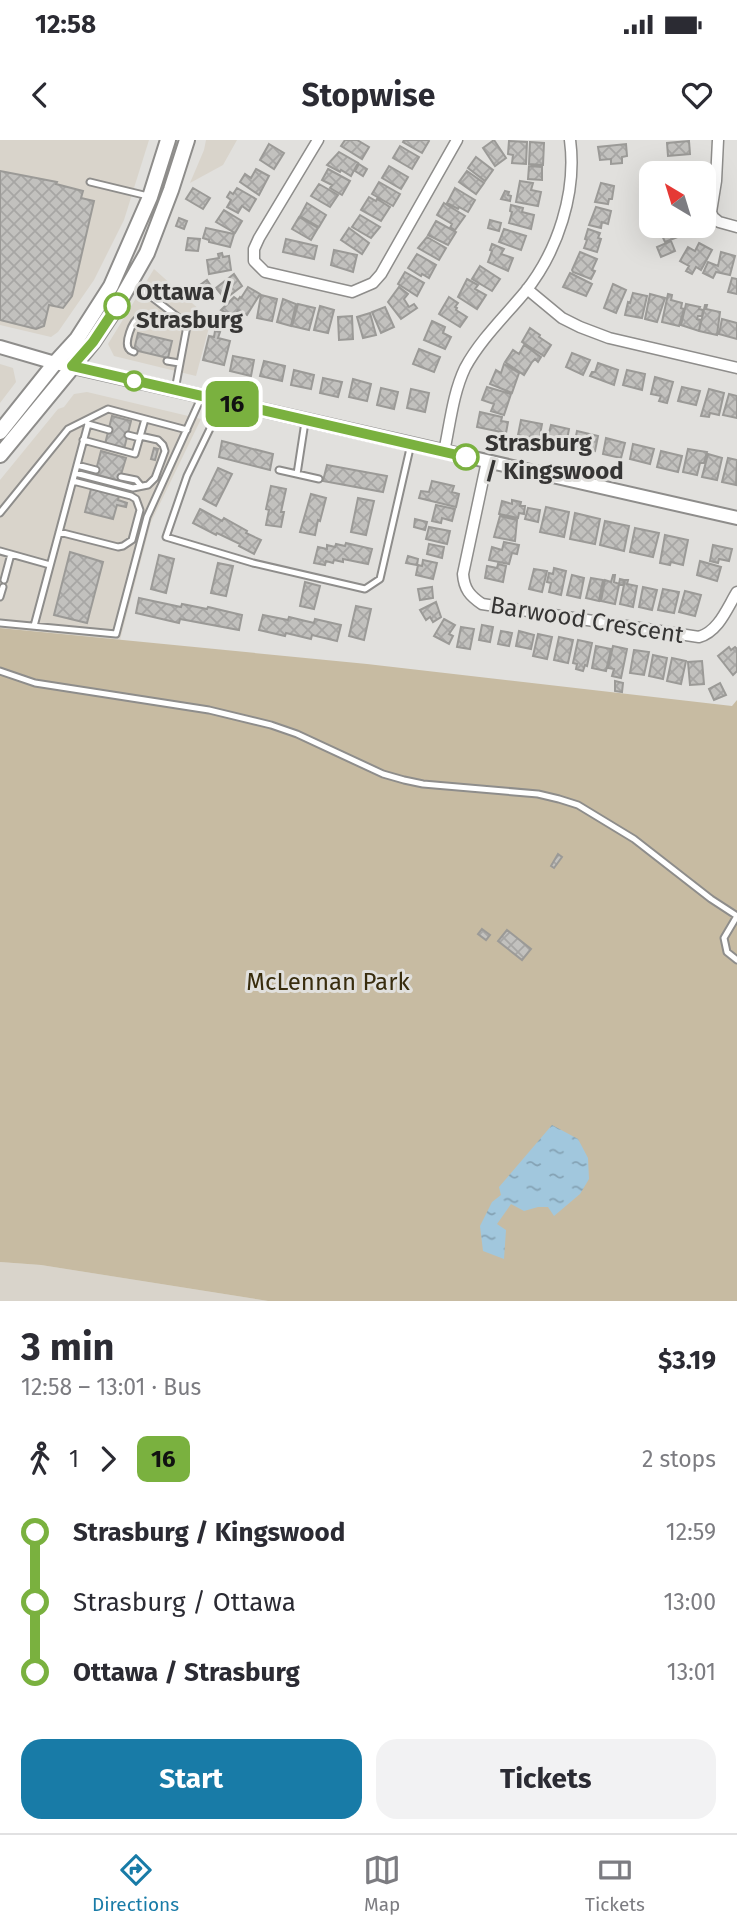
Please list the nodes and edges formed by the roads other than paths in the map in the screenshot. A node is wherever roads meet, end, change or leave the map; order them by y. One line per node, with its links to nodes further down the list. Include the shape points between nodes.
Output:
1 (168, 140): 8 (main road)
2 (187, 140): 10 (main road, via 147,253)
3 (318, 140): 4 (street, via 259,238 254,261 265,272 352,292 381,274)
4 (457, 140)
5 (570, 140): 11 (street, via 566,206 547,258)
6 (718, 140): 9 (street, via 711,212 719,222)
7 (90, 182): 8 (lane)
8 (150, 197): 16 (main road, via 111,286)
9 (737, 227)
10 (129, 284): 12 (lane); 18 (main road, via 93,342)
11 (527, 289): 19 (street, via 562,318 609,338); 33 (street, via 466,368)
12 (170, 311): 14 (lane, via 161,320 141,317 131,327 127,345); 17 (lane, via 187,326)
13 (0, 348): 16 (street)
14 (134, 352)
15 (167, 361): 17 (lane)
16 (55, 363): 18 (street); 28 (main road)
17 (179, 363): 20 (lane)
18 (72, 366): 20 (street); 34 (main road)
19 (737, 368)
20 (175, 390): 21 (street)
21 (202, 397): 22 (street); 27 (lane)
22 (223, 402): 24 (street); 32 (lane, via 187,476 166,537 365,589 380,579)
23 (145, 419): 25 (lane, via 108,410); 27 (lane); 30 (lane)
24 (305, 420): 32 (street); 40 (lane)
25 (87, 422): 26 (lane); 31 (lane); 45 (lane, via 68,429)
26 (109, 430)
27 (187, 430): 54 (lane, via 146,517 116,634)
28 (0, 432)
29 (128, 435): 30 (lane)
30 (140, 437): 31 (lane, via 135,454); 44 (lane, via 158,440 165,452 153,481)
31 (83, 440): 36 (lane)
32 (411, 444): 33 (street)
33 (444, 452): 35 (street)
34 (0, 455)
35 (487, 461): 46 (street); 51 (street, Barwood Crescent, via 464,574 467,591 482,604 699,637 715,629)
36 (77, 465): 37 (lane); 39 (lane)
37 (96, 470)
38 (279, 470): 40 (lane)
39 (75, 472): 43 (lane); 44 (lane)
40 (297, 474): 42 (lane)
41 (121, 477): 44 (lane)
42 (319, 479)
43 (73, 481): 47 (lane); 47 (lane, via 136,499 140,510 132,540 118,547)
44 (141, 486)
45 (0, 513)
46 (737, 518)
47 (59, 532): 50 (lane)
48 (0, 551): 49 (lane)
49 (11, 554): 50 (lane); 52 (lane)
50 (50, 565): 54 (lane)
51 (737, 592)
52 (0, 597)
53 (0, 623): 54 (lane)
54 (34, 626)
55 (0, 671): 56 (lane, via 35,683 260,722 404,780 559,799 634,839)
56 (737, 916): 57 (lane, via 724,938 727,952)
57 (737, 960)

